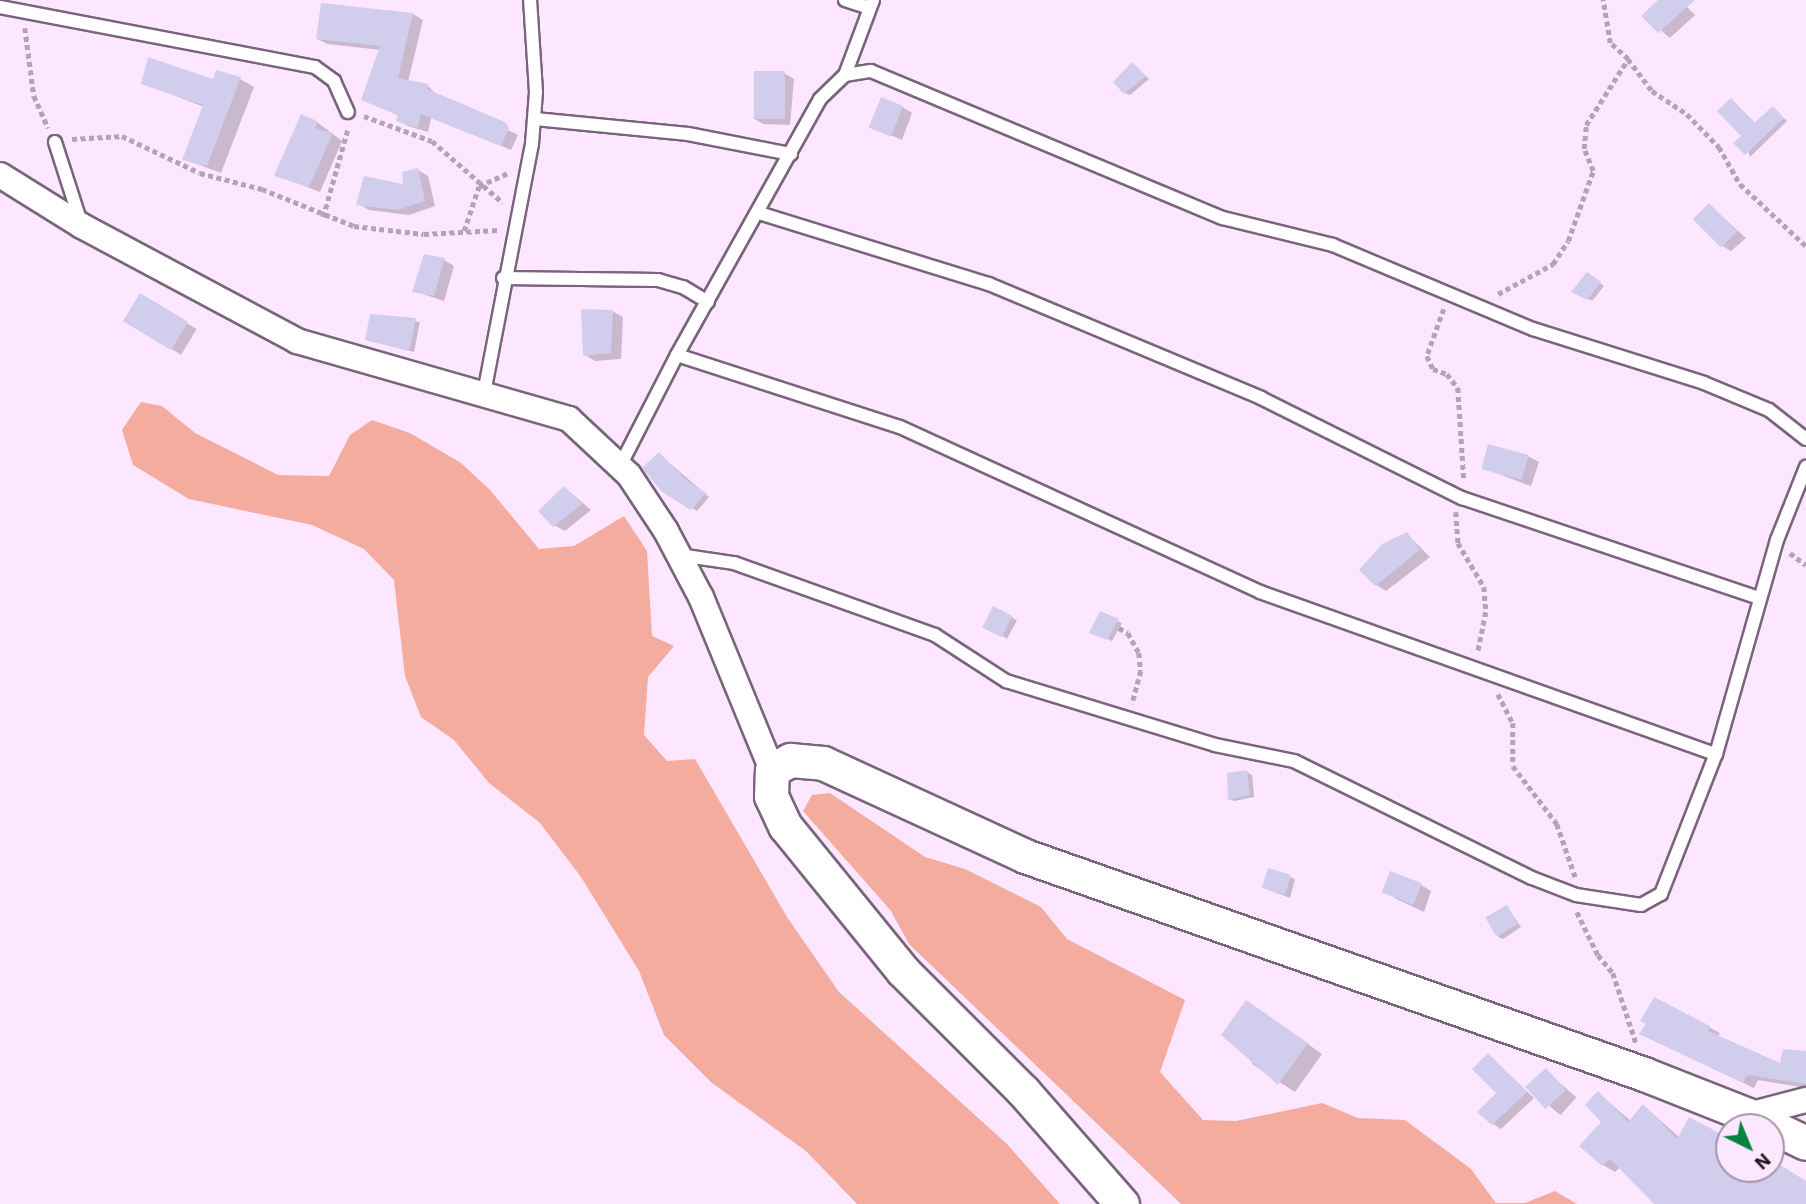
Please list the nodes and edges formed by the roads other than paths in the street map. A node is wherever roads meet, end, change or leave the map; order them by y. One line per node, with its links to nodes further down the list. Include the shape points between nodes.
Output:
1 (530, 0): 7 (lane)
2 (845, 0): 3 (lane)
3 (871, 4): 5 (lane)
4 (0, 8): 6 (lane, via 315,67 334,81)
5 (845, 75): 9 (lane, via 820,99); 17 (lane, via 871,71 1223,218 1334,245 1533,329 1704,383 1769,410)
6 (348, 112)
7 (535, 120): 9 (lane, via 688,134); 13 (lane)
8 (55, 142): 12 (lane)
9 (791, 153): 11 (lane)
10 (0, 176): 12 (street)
11 (759, 213): 14 (lane); 21 (lane, via 989,284 1261,398 1462,498)
12 (82, 226): 16 (street, via 297,341)
13 (503, 278): 14 (lane, via 658,280 683,287); 16 (lane)
14 (708, 302): 15 (lane)
15 (677, 355): 18 (lane); 22 (lane, via 900,427 1260,592)
16 (484, 393): 18 (street, via 569,419)
17 (1806, 439)
18 (621, 466): 20 (street)
19 (1806, 467): 21 (lane, via 1779,531)
20 (678, 555): 22 (lane, via 734,563 935,635 1006,681 1215,745 1294,761 1532,878 1617,904 1641,905 1661,894); 23 (street, via 701,597)
21 (1760, 598): 22 (lane)
22 (1716, 754)
23 (772, 771): 25 (main road, via 790,760 823,763 1026,856); 29 (main road, via 771,796 785,826 903,971 1023,1091)
24 (1806, 1100): 26 (street)
25 (1742, 1113)
26 (1756, 1113)
27 (1785, 1133): 28 (main road)
28 (1806, 1143)
29 (1122, 1204)

